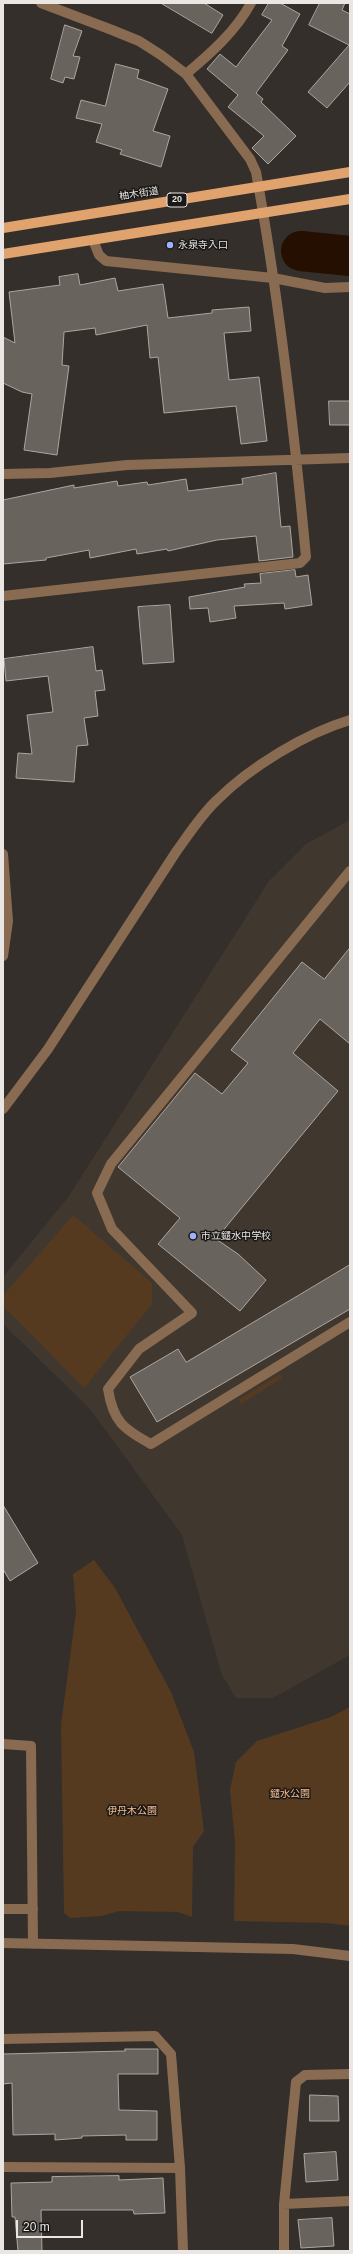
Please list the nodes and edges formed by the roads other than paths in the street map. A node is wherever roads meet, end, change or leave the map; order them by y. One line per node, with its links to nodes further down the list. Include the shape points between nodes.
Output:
1 (40, 3): 3 (street, via 139,41)
2 (251, 3): 3 (street, via 244,15 207,57)
3 (186, 74): 5 (street, via 250,159 256,172)
4 (350, 172): 5 (main road, 柚木街道 / 20)
5 (258, 187): 7 (street); 8 (main road, 柚木街道 / 20)
6 (350, 199): 7 (main road)
7 (262, 212): 9 (main road); 11 (street)
8 (3, 228)
9 (93, 240): 10 (main road); 11 (street, via 99,255 106,261)
10 (3, 254)
11 (272, 276): 12 (street, via 325,288); 14 (street)
12 (350, 287)
13 (350, 458): 14 (street)
14 (297, 460): 15 (street, via 127,465 50,473); 16 (street, via 306,557 300,563)
15 (3, 474)
16 (3, 596)
17 (350, 720): 21 (street, via 301,741 263,764 218,799 176,852 48,1049)
18 (3, 854): 20 (street, via 8,921)
19 (350, 871): 22 (street, via 111,1164 97,1192 112,1229 192,1313 139,1349 108,1389 111,1409 128,1432 151,1444)
20 (3, 956)
21 (3, 1109)
22 (350, 1322)
23 (3, 1744): 25 (street, via 31,1746)
24 (3, 1909): 25 (street)
25 (33, 1909): 27 (street)
26 (3, 1943): 27 (street)
27 (33, 1944): 28 (street, via 294,1949)
28 (350, 1956)
29 (3, 2039): 32 (street, via 156,2036 171,2054)
30 (350, 2074): 34 (street, via 305,2075 296,2082)
31 (3, 2167): 32 (street)
32 (180, 2168): 35 (street)
33 (350, 2201): 34 (street)
34 (284, 2204): 36 (street)
35 (183, 2251)
36 (284, 2251)

